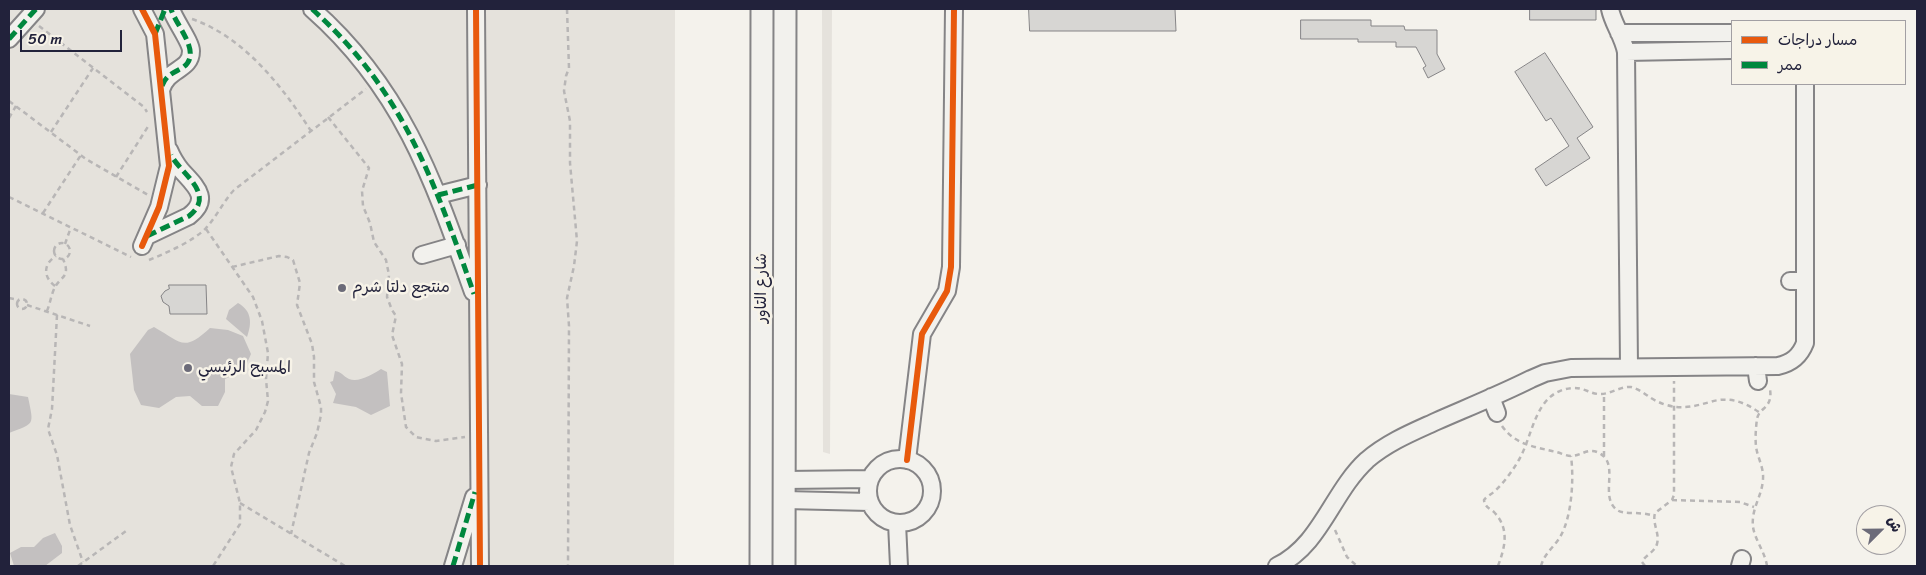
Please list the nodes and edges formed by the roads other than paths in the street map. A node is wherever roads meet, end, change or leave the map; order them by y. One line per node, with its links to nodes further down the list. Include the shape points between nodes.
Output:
1 (142, 9): 12 (street)
2 (312, 9): 20 (street, via 361,60 389,98 421,154)
3 (476, 9): 19 (street)
4 (762, 9): 33 (main road, شارع التاور)
5 (785, 9): 28 (main road, شارع التاور)
6 (954, 9): 25 (street, via 951,268 947,291 922,334)
7 (1610, 9): 10 (street)
8 (169, 10): 12 (street); 17 (street, via 189,43 191,54 184,67 166,79)
9 (32, 13): 13 (street)
10 (1620, 33): 11 (street); 14 (street)
11 (1731, 33)
12 (155, 34): 17 (street)
13 (9, 39)
14 (1626, 52): 15 (street); 24 (street, via 1636,331)
15 (1724, 54)
16 (1805, 85): 24 (street, via 1797,281 1805,342 1803,348 1791,361 1761,371 1674,374)
17 (161, 90): 18 (street)
18 (168, 148): 18 (street, via 180,168 197,186 199,202 189,216 144,241 160,201 168,166)
19 (478, 185): 20 (street); 23 (street)
20 (438, 195): 21 (street)
21 (457, 245): 22 (street); 23 (street)
22 (422, 255)
23 (478, 304): 26 (street)
24 (1629, 367): 36 (street, via 1558,370 1532,379 1494,405 1404,436 1362,465 1347,482 1307,545)
25 (907, 460): 27 (street, via 888,461 874,471); 30 (street, via 925,471 932,491 925,511 907,523)
26 (480, 478): 31 (street); 32 (street)
27 (870, 479): 28 (street); 29 (street)
28 (785, 490): 29 (street); 34 (main road, شارع التاور)
29 (870, 502): 30 (street, via 880,517)
30 (897, 523): 35 (street)
31 (453, 566)
32 (480, 566)
33 (761, 566)
34 (784, 566)
35 (899, 566)
36 (1277, 566)

